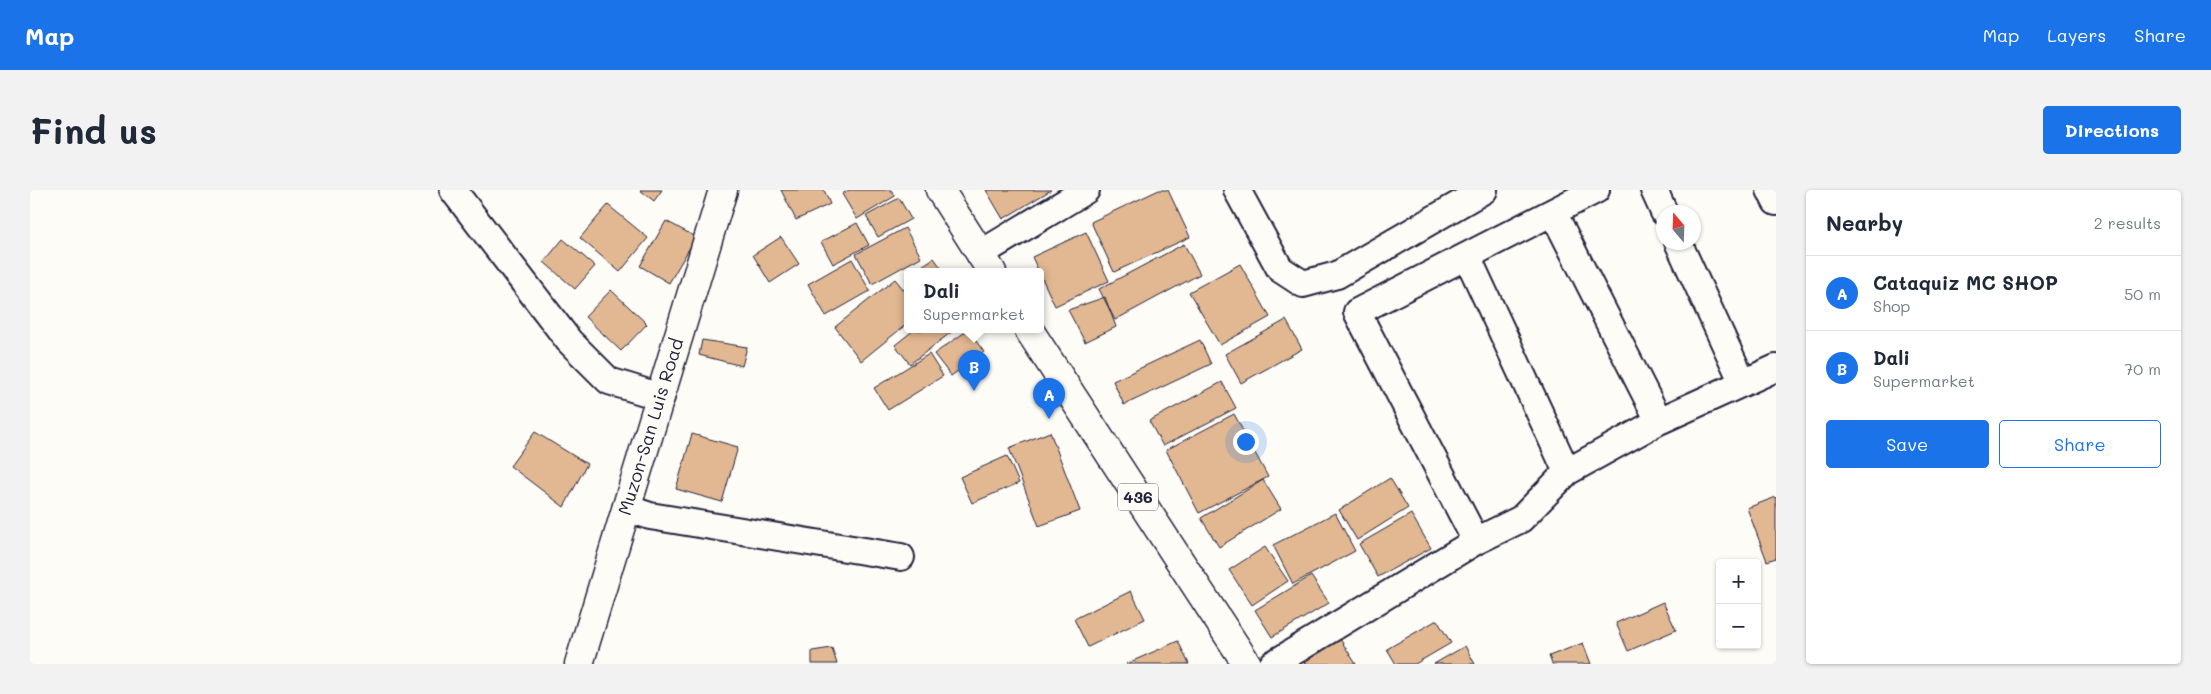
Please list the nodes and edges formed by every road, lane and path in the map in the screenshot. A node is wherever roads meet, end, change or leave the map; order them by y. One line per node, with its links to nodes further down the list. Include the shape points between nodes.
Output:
1 (453, 190): 19 (street, via 568,341 609,381)
2 (723, 190): 19 (main road, Muzon-San Luis Road)
3 (940, 190): 15 (main road)
4 (1086, 190): 15 (street)
5 (1236, 190): 6 (street, via 1280,268 1303,284 1337,275)
6 (1484, 190)
7 (1596, 190): 12 (street)
8 (1654, 190): 11 (street)
9 (1770, 190): 10 (street)
10 (1776, 202)
11 (1661, 205)
12 (1553, 212): 14 (street); 20 (street)
13 (1682, 250): 18 (street)
14 (1467, 256): 21 (street); 23 (street, via 1358,312)
15 (986, 263)
16 (1031, 333): 26 (main road, 436)
17 (1776, 368): 18 (street)
18 (1744, 382): 20 (street)
19 (661, 397): 22 (main road, Muzon-San Luis Road)
20 (1659, 421): 21 (street)
21 (1567, 472): 23 (street, via 1521,519)
22 (626, 508): 24 (street, via 650,516); 25 (main road, Muzon-San Luis Road)
23 (1476, 541): 27 (street)
24 (901, 557)
25 (578, 664)
26 (1247, 664)
27 (1273, 664)

